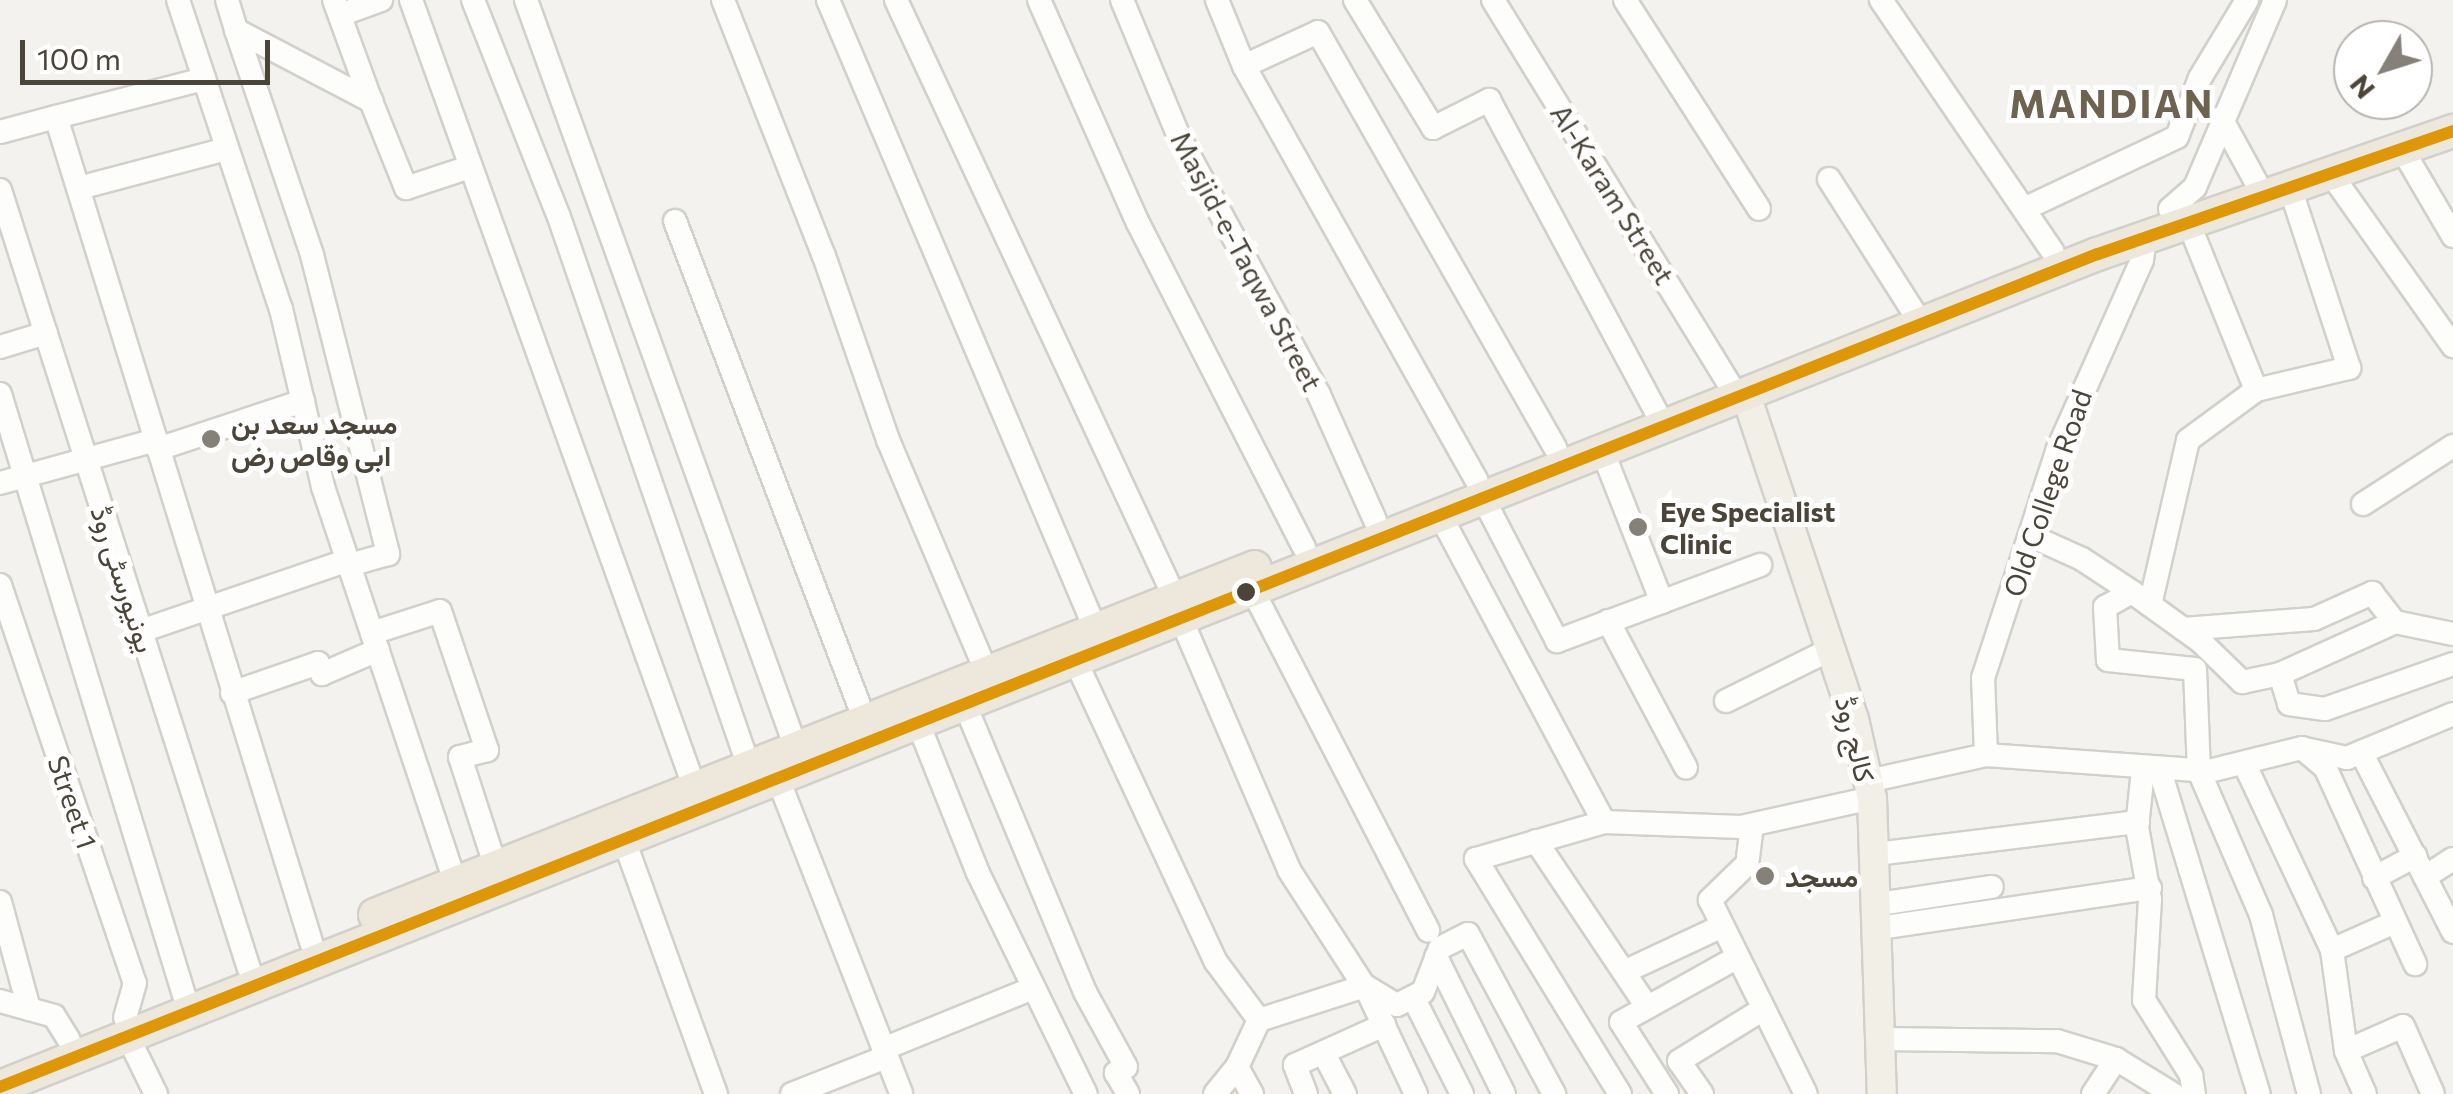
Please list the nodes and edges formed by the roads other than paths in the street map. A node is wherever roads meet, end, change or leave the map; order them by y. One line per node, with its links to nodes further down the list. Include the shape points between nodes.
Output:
1 (178, 0): 22 (street)
2 (227, 0): 20 (street)
3 (382, 0): 19 (street)
4 (411, 0): 31 (street)
5 (473, 0): 97 (street, via 558,217)
6 (526, 0): 93 (street)
7 (723, 0): 85 (street, via 888,440)
8 (828, 0): 77 (street)
9 (896, 0): 74 (street)
10 (1039, 0): 66 (street, via 1138,223)
11 (1122, 0): 64 (street, Masjid-e-Taqwa Street, via 1179,137 1319,395)
12 (1217, 0): 21 (street)
13 (1355, 0): 53 (street, via 1433,128 1490,100)
14 (1494, 0): 50 (street, Al-Karam Street)
15 (1625, 0): 38 (street)
16 (1881, 0): 39 (street)
17 (2247, 0): 39 (street, via 2200,78 2177,137)
18 (2275, 0): 26 (street)
19 (337, 7): 23 (street)
20 (236, 30): 23 (street); 67 (street, via 312,256 388,554)
21 (1244, 66): 56 (street, via 1318,32); 61 (street)
22 (204, 78): 25 (street); 30 (street)
23 (371, 101): 31 (street, via 406,188)
24 (2453, 112): 34 (highway)
25 (56, 117): 28 (street); 35 (street)
26 (2220, 118): 34 (street); 40 (street)
27 (2453, 131): 29 (highway)
28 (0, 132)
29 (2402, 148): 32 (highway); 42 (street)
30 (227, 149): 35 (street); 52 (street)
31 (470, 167): 103 (street)
32 (2331, 174): 36 (highway); 47 (street)
33 (1830, 179): 45 (street)
34 (2256, 182): 40 (highway)
35 (79, 188): 54 (street)
36 (2290, 188): 40 (highway); 49 (street, via 2349,368)
37 (0, 190): 46 (street, یونیورسٹی روڈ)
38 (1760, 208)
39 (2024, 209): 44 (street)
40 (2180, 216): 43 (highway); 44 (highway); 49 (street)
41 (675, 221): 91 (street)
42 (2453, 236)
43 (2144, 239): 50 (highway); 65 (street, Old College Road, via 2142,260 2075,402)
44 (2052, 251): 45 (highway)
45 (1915, 314): 50 (highway)
46 (46, 333): 48 (street); 58 (street, یونیورسٹی روڈ)
47 (2453, 346)
48 (0, 347)
49 (2256, 390): 71 (street, via 2188,440)
50 (1740, 393): 53 (highway); 57 (highway); 82 (main road, کالج روڈ)
51 (0, 394): 59 (street)
52 (303, 401): 54 (street); 67 (street)
53 (1658, 415): 56 (highway)
54 (157, 444): 58 (street); 73 (street)
55 (2453, 446): 62 (street)
56 (1556, 448): 61 (highway)
57 (1604, 455): 61 (highway); 72 (street)
58 (86, 460): 59 (street); 79 (street, یونیورسٹی روڈ)
59 (29, 478): 60 (street); 133 (street)
60 (0, 484)
61 (1479, 489): 63 (highway); 64 (highway); 75 (street, via 1557,641)
62 (2363, 504)
63 (1440, 515): 70 (highway); 105 (street)
64 (1375, 520): 66 (highway)
65 (2032, 536): 71 (street, via 2082,558); 96 (street, Old College Road, via 1984,678)
66 (1304, 548): 74 (highway)
67 (348, 562): 73 (street); 81 (street)
68 (1760, 565): 72 (street)
69 (0, 586): 141 (street, Street 1, via 136,983)
70 (1252, 592): 74 (highway); 122 (street)
71 (2141, 599): 78 (street); 101 (street, via 2105,607 2108,660 2195,669)
72 (1662, 602): 75 (street)
73 (205, 608): 79 (street); 87 (street)
74 (1178, 609): 77 (highway); 83 (highway); 131 (street, via 1289,870)
75 (1608, 622): 99 (street)
76 (2395, 622): 78 (street, via 2372,592 2314,619); 80 (street); 86 (street)
77 (1096, 628): 85 (highway)
78 (2183, 628): 86 (street, via 2242,682)
79 (141, 631): 129 (street, یونیورسٹی روڈ)
80 (2453, 634)
81 (375, 642): 87 (street, via 322,674 318,663); 112 (street, via 440,612 487,750 460,758); 115 (street)
82 (1831, 649): 88 (street); 104 (main road, کالج روڈ)
83 (1076, 662): 89 (highway); 139 (street, via 1216,962)
84 (2453, 664): 86 (street, via 2325,708 2289,704)
85 (986, 671): 91 (highway)
86 (2280, 674)
87 (232, 693): 124 (street)
88 (1726, 701)
89 (965, 705): 92 (highway); 156 (street, via 1085,992 1126,1067 1116,1073)
90 (2453, 714): 95 (street)
91 (864, 718): 93 (highway)
92 (918, 724): 102 (highway); 132 (street, via 978,874)
93 (795, 745): 97 (highway)
94 (2302, 748): 95 (street, via 2346,758); 98 (street); 114 (street, via 2325,768)
95 (2361, 752): 113 (street)
96 (1986, 755): 100 (street); 104 (street)
97 (748, 764): 103 (highway)
98 (2245, 765): 101 (street); 125 (street)
99 (1686, 768)
100 (2152, 770): 101 (street); 106 (street); 173 (street)
101 (2199, 771): 174 (street, via 2262,915)
102 (778, 779): 108 (highway); 145 (street)
103 (694, 786): 108 (highway)
104 (1870, 790): 107 (street); 110 (main road, کالج روڈ)
105 (1604, 822): 107 (street); 109 (street)
106 (2138, 822): 110 (street); 117 (street)
107 (1752, 825): 121 (street, via 1747,864 1710,900)
108 (620, 828): 112 (highway); 141 (highway); 153 (street)
109 (1536, 841): 130 (street); 165 (street, via 1476,859)
110 (1876, 854): 119 (main road, کالج روڈ)
111 (2453, 859): 113 (street)
112 (495, 865): 115 (highway)
113 (2420, 866): 114 (street); 123 (street)
114 (2374, 878): 120 (street)
115 (455, 881): 124 (highway)
116 (1992, 886): 119 (street)
117 (2150, 888): 119 (street); 172 (street, via 2144,1000 2191,1074)
118 (0, 902): 137 (street)
119 (1879, 916): 142 (main road, کالج روڈ)
120 (2395, 922): 125 (street); 128 (street)
121 (1722, 926): 127 (street); 130 (street)
122 (1428, 930)
123 (2453, 932)
124 (311, 942): 129 (highway)
125 (2332, 950): 144 (street)
126 (1436, 958): 134 (street, via 1423,992); 163 (street); 164 (street, via 1440,948 1468,934)
127 (1736, 958): 136 (street); 138 (street)
128 (2414, 964)
129 (249, 968): 133 (highway)
130 (1624, 972): 136 (street)
131 (1365, 986): 134 (street, via 1396,1005); 139 (street); 140 (street)
132 (1034, 988): 145 (street); 155 (street)
133 (184, 995): 141 (highway)
134 (1413, 997): 162 (street)
135 (0, 1002): 137 (street)
136 (1648, 1008): 166 (street, via 1621,1022)
137 (29, 1009): 143 (street, via 54,1016)
138 (1760, 1010): 167 (street, via 1680,1061); 168 (street)
139 (1259, 1020): 149 (street)
140 (1384, 1026): 146 (street); 161 (street)
141 (127, 1029): 143 (highway); 150 (highway); 152 (street)
142 (1881, 1039): 147 (street, via 2057,1041); 169 (main road, کالج روڈ)
143 (69, 1040): 148 (highway)
144 (2346, 1051): 175 (street); 176 (street, via 2403,1026)
145 (884, 1053): 151 (street); 154 (street)
146 (1324, 1054): 159 (street, via 1295,1064); 160 (street)
147 (2116, 1059): 170 (street); 171 (street)
148 (0, 1066)
149 (1237, 1067): 157 (street); 158 (street)
150 (0, 1087)
151 (901, 1093)
152 (156, 1094)
153 (716, 1094)
154 (792, 1094)
155 (1086, 1094)
156 (1128, 1094)
157 (1215, 1094)
158 (1252, 1094)
159 (1306, 1094)
160 (1346, 1094)
161 (1416, 1094)
162 (1462, 1094)
163 (1504, 1094)
164 (1554, 1094)
165 (1620, 1094)
166 (1667, 1094)
167 (1702, 1094)
168 (1806, 1094)
169 (1882, 1094)
170 (2092, 1094)
171 (2173, 1094)
172 (2194, 1094)
173 (2260, 1094)
174 (2309, 1094)
175 (2365, 1094)
176 (2434, 1094)

